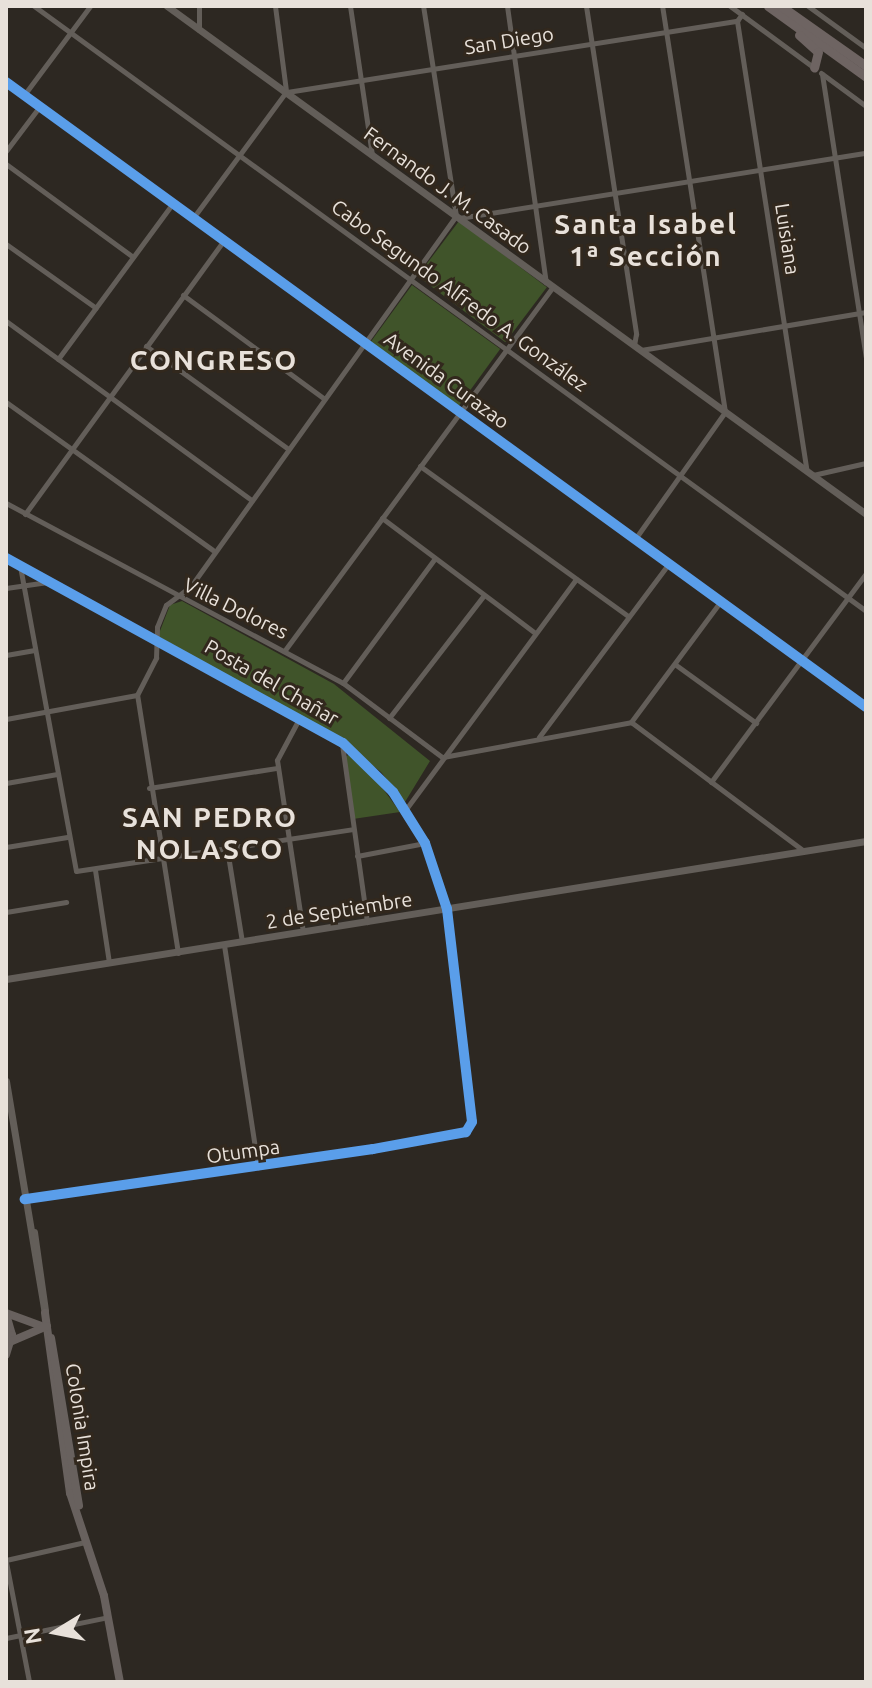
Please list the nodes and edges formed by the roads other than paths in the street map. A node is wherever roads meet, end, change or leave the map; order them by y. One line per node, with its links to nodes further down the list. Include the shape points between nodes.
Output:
1 (34, 6): 19 (street, Cabo Segundo Alfredo A. González)
2 (90, 6): 19 (street)
3 (167, 6): 18 (street, Fernando J. M. Casado)
4 (199, 6): 18 (street)
5 (275, 6): 30 (street)
6 (350, 6): 28 (street)
7 (423, 6): 25 (street)
8 (507, 6): 23 (street)
9 (586, 6): 21 (street)
10 (662, 6): 20 (street)
11 (730, 6): 15 (street)
12 (768, 6): 16 (main road)
13 (781, 6): 24 (main road)
14 (808, 6): 22 (street)
15 (742, 14): 17 (street); 26 (street)
16 (785, 18): 26 (main road, via 818,52); 27 (main road)
17 (737, 21): 20 (street, San Diego); 40 (street, Luisiana)
18 (199, 30): 30 (street, Fernando J. M. Casado)
19 (70, 32): 31 (street); 36 (street, Cabo Segundo Alfredo A. González)
20 (666, 32): 21 (street, San Diego); 41 (street)
21 (592, 43): 23 (street, San Diego); 42 (street)
22 (866, 48)
23 (515, 55): 25 (street, San Diego); 44 (street)
24 (866, 66)
25 (433, 69): 28 (street, San Diego); 45 (street)
26 (818, 71): 33 (street); 38 (street)
27 (866, 77)
28 (361, 81): 30 (street, San Diego); 37 (street)
29 (6, 82): 31 (street, Avenida Curazao)
30 (286, 92): 36 (street); 37 (street, Fernando J. M. Casado)
31 (24, 95): 32 (street, Avenida Curazao)
32 (40, 106): 34 (street); 43 (street, Avenida Curazao)
33 (866, 106)
34 (6, 151)
35 (866, 153): 38 (street)
36 (240, 154): 46 (street); 50 (street, Cabo Segundo Alfredo A. González)
37 (372, 155): 45 (street, Fernando J. M. Casado)
38 (835, 158): 40 (street); 54 (street)
39 (6, 164): 49 (street)
40 (761, 171): 41 (street); 56 (street, Luisiana)
41 (690, 182): 42 (street); 57 (street)
42 (614, 193): 44 (street); 59 (street, via 636,334)
43 (173, 203): 46 (street, Avenida Curazao); 49 (street)
44 (537, 205): 45 (street); 51 (street)
45 (457, 217): 50 (street); 51 (street, Fernando J. M. Casado)
46 (193, 218): 47 (street, Avenida Curazao)
47 (224, 240): 52 (street); 58 (street, Avenida Curazao)
48 (6, 244): 53 (street)
49 (133, 257): 53 (street)
50 (411, 280): 58 (street); 61 (street, Cabo Segundo Alfredo A. González)
51 (550, 284): 59 (street, Fernando J. M. Casado); 61 (street)
52 (183, 295): 60 (street); 66 (street)
53 (96, 308): 64 (street)
54 (863, 312): 56 (street); 63 (street)
55 (6, 321): 64 (street)
56 (785, 325): 57 (street); 74 (street, Luisiana)
57 (714, 336): 62 (street); 69 (street)
58 (364, 342): 66 (street); 68 (street, Avenida Curazao)
59 (633, 345): 62 (street, Fernando J. M. Casado)
60 (146, 346): 65 (street); 70 (street)
61 (506, 349): 68 (street); 75 (street, Cabo Segundo Alfredo A. González)
62 (641, 350): 69 (street, Fernando J. M. Casado)
63 (866, 357)
64 (58, 359): 65 (street)
65 (110, 396): 71 (street); 76 (street)
66 (323, 398): 70 (street)
67 (6, 402): 71 (street)
68 (460, 412): 73 (street); 81 (street, Avenida Curazao)
69 (725, 412): 74 (street, Fernando J. M. Casado); 75 (street)
70 (287, 448): 76 (street)
71 (72, 449): 78 (street); 82 (street)
72 (866, 463): 74 (street)
73 (420, 466): 80 (street); 88 (street)
74 (809, 473): 79 (street, Fernando J. M. Casado)
75 (681, 476): 81 (street); 94 (street, Cabo Segundo Alfredo A. González)
76 (250, 499): 82 (street)
77 (6, 503): 78 (street, Villa Dolores)
78 (25, 514): 93 (street, Villa Dolores)
79 (866, 514)
80 (382, 518): 84 (street); 101 (street)
81 (635, 539): 85 (street, Avenida Curazao)
82 (213, 550): 93 (street)
83 (6, 558): 86 (street, Posta del Chañar)
84 (435, 558): 92 (street); 105 (street)
85 (669, 563): 95 (street, Avenida Curazao); 97 (street)
86 (20, 565): 89 (street, Posta del Chañar); 90 (street)
87 (866, 573): 94 (street)
88 (576, 579): 97 (street); 98 (street)
89 (48, 582): 90 (street); 99 (street, Posta del Chañar)
90 (24, 586): 91 (street); 100 (street)
91 (6, 588)
92 (484, 595): 98 (street); 110 (street)
93 (179, 596): 99 (street, via 166,605); 101 (street, Villa Dolores)
94 (848, 598): 96 (street, Cabo Segundo Alfredo A. González); 103 (street)
95 (721, 601): 103 (street, Avenida Curazao); 104 (street)
96 (866, 611)
97 (628, 616): 114 (street)
98 (535, 633): 116 (street)
99 (157, 638): 106 (street, via 156,658); 109 (street, Posta del Chañar)
100 (35, 650): 102 (street); 108 (street)
101 (285, 650): 105 (street, Villa Dolores)
102 (6, 655)
103 (801, 659): 107 (street, Avenida Curazao); 113 (street)
104 (676, 665): 112 (street); 113 (street)
105 (343, 683): 110 (street, Villa Dolores)
106 (137, 695): 108 (street); 121 (street)
107 (866, 707)
108 (46, 712): 111 (street); 118 (street)
109 (300, 717): 115 (street, Posta del Chañar); 117 (street)
110 (389, 718): 116 (street, Villa Dolores)
111 (6, 719)
112 (631, 722): 114 (street); 119 (street)
113 (756, 723): 119 (street)
114 (539, 737): 116 (street)
115 (343, 743): 122 (street, Posta del Chañar); 123 (street)
116 (442, 757): 122 (street)
117 (277, 768): 121 (street); 125 (street)
118 (57, 774): 120 (street); 124 (street)
119 (711, 782): 130 (street)
120 (6, 783)
121 (149, 788): 132 (street)
122 (406, 809): 127 (street, Posta del Chañar)
123 (353, 829): 125 (street); 131 (street)
124 (67, 837): 128 (street); 133 (street, via 76,871)
125 (289, 839): 129 (street); 138 (street)
126 (866, 841): 130 (street, 2 de Septiembre)
127 (425, 843): 131 (street); 135 (street, Posta del Chañar)
128 (6, 847)
129 (227, 849): 132 (street); 139 (street)
130 (803, 850): 135 (street, 2 de Septiembre)
131 (357, 856): 137 (street)
132 (161, 859): 133 (street); 141 (street)
133 (95, 870): 142 (street)
134 (66, 902): 136 (street)
135 (447, 909): 137 (street, 2 de Septiembre); 145 (street, Posta del Chañar, via 472,1122)
136 (6, 912)
137 (367, 922): 138 (street, 2 de Septiembre)
138 (303, 932): 139 (street, 2 de Septiembre)
139 (242, 942): 140 (street, 2 de Septiembre)
140 (224, 945): 141 (street, 2 de Septiembre); 146 (street)
141 (178, 953): 142 (street, 2 de Septiembre)
142 (109, 964): 143 (street, 2 de Septiembre)
143 (6, 979)
144 (6, 1081): 147 (street, Colonia Impira)
145 (466, 1132): 146 (street, Otumpa)
146 (258, 1167): 147 (street, Otumpa)
147 (25, 1199): 148 (street, Colonia Impira)
148 (45, 1313): 150 (main road, Colonia Impira)
149 (6, 1314): 150 (main road); 151 (main road)
150 (46, 1329): 151 (main road); 153 (main road, Colonia Impira)
151 (12, 1341): 152 (main road)
152 (6, 1355)
153 (85, 1542): 154 (street); 155 (main road, Colonia Impira)
154 (6, 1561): 156 (street)
155 (108, 1617): 156 (street); 159 (main road, Colonia Impira)
156 (20, 1634): 157 (street); 158 (street)
157 (6, 1638)
158 (29, 1682)
159 (120, 1682)

